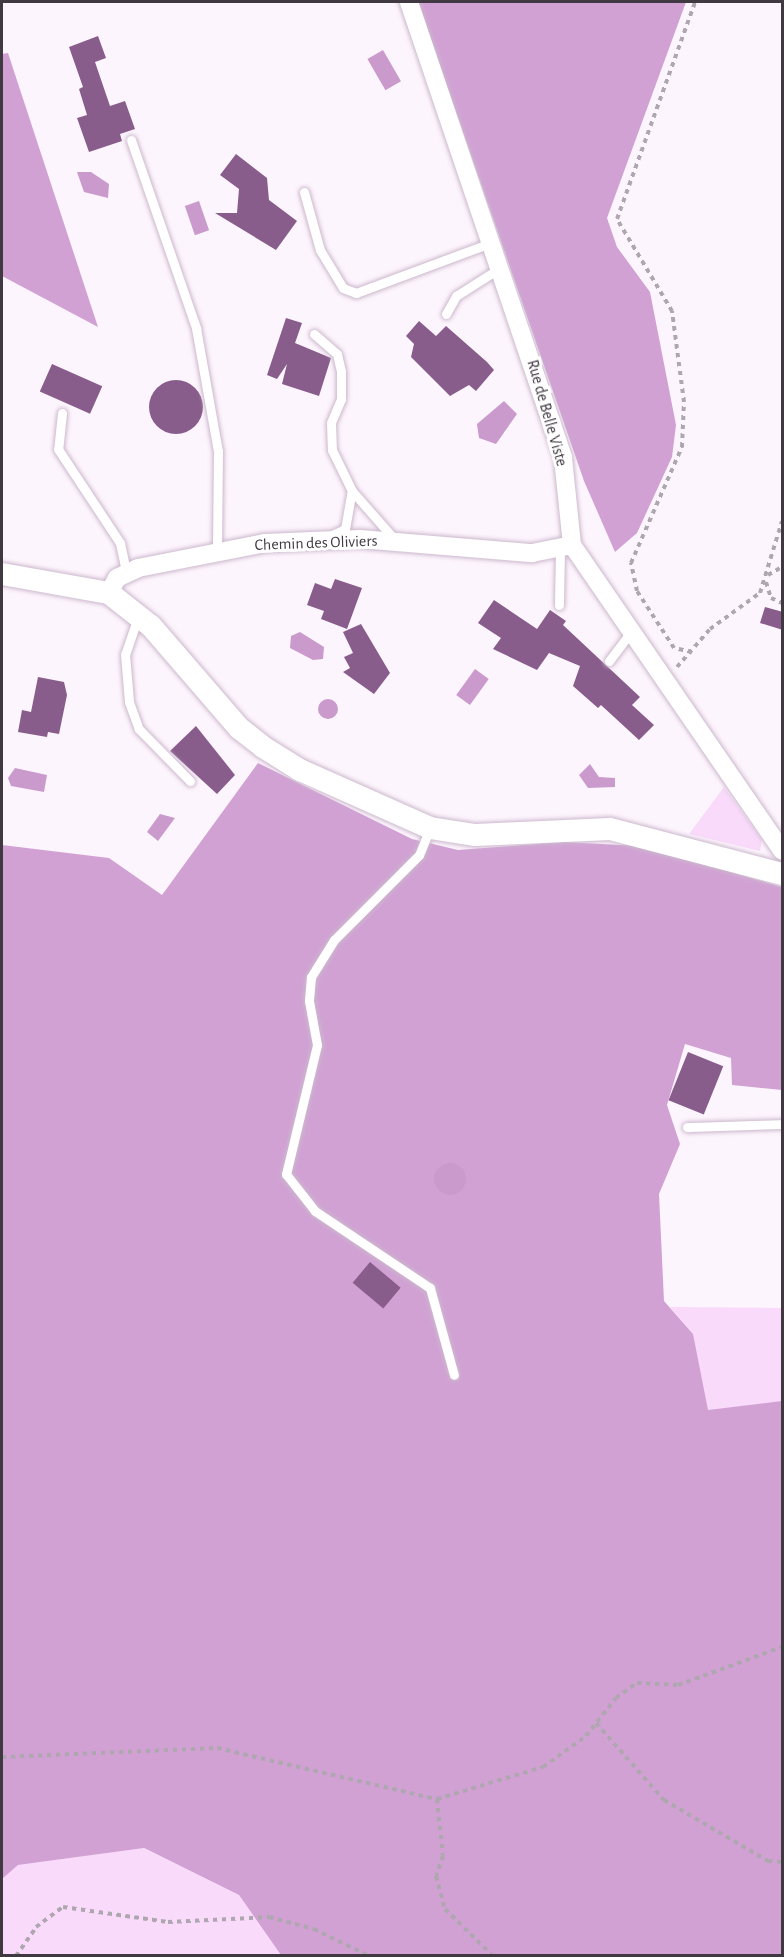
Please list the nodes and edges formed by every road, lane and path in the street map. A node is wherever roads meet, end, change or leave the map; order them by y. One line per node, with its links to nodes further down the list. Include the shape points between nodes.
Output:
1 (409, 2): 5 (street, Rue de Belle Viste)
2 (695, 2): 25 (path, via 617,219 672,311 684,402 682,447 632,563 637,591 674,648)
3 (131, 140): 15 (lane, via 196,328 218,451)
4 (304, 192): 5 (lane, via 320,250 343,288 356,294)
5 (494, 242): 6 (street, Rue de Belle Viste)
6 (502, 267): 7 (lane, via 478,277 456,296); 14 (street, Rue de Belle Viste, via 563,458)
7 (446, 314)
8 (314, 334): 10 (lane, via 337,354 341,399 331,423 332,450)
9 (62, 413): 17 (lane, via 58,449 120,543)
10 (352, 491): 12 (lane, via 353,512 345,529); 13 (lane)
11 (783, 521): 19 (path)
12 (318, 541): 13 (street, Chemin des Oliviers); 15 (street, Chemin des Oliviers)
13 (397, 542): 14 (street, Chemin des Oliviers, via 532,553)
14 (566, 547): 22 (lane); 24 (street)
15 (217, 549): 17 (street, Chemin des Oliviers)
16 (783, 567): 19 (path)
17 (126, 572): 20 (street)
18 (2, 574): 20 (street)
19 (767, 575): 21 (path, via 765,590); 25 (path, via 760,593 710,629)
20 (109, 592): 23 (street)
21 (783, 603)
22 (559, 605)
23 (139, 615): 28 (lane, via 125,654 129,702 139,729); 29 (street, via 239,728 263,747 300,770)
24 (633, 629): 26 (lane); 27 (street)
25 (692, 652): 27 (path)
26 (609, 661)
27 (664, 675): 30 (street)
28 (190, 781)
29 (429, 828): 31 (street, via 475,835 610,829); 34 (lane, via 419,855 334,940 311,977 309,1001 317,1045 286,1174 315,1211 429,1288)
30 (783, 851)
31 (783, 874)
32 (783, 1124): 33 (lane)
33 (687, 1127)
34 (454, 1375)
35 (783, 1647): 36 (path, via 678,1685 637,1683)
36 (596, 1723): 38 (path, via 543,1767); 39 (path, via 664,1800 768,1861)
37 (2, 1757): 38 (path, via 217,1748)
38 (437, 1799): 42 (path, via 443,1856 436,1876 445,1909)
39 (783, 1862)
40 (16, 1956): 41 (path, via 36,1927 63,1907 168,1922 269,1917 314,1929)
41 (369, 1956)
42 (493, 1956)

